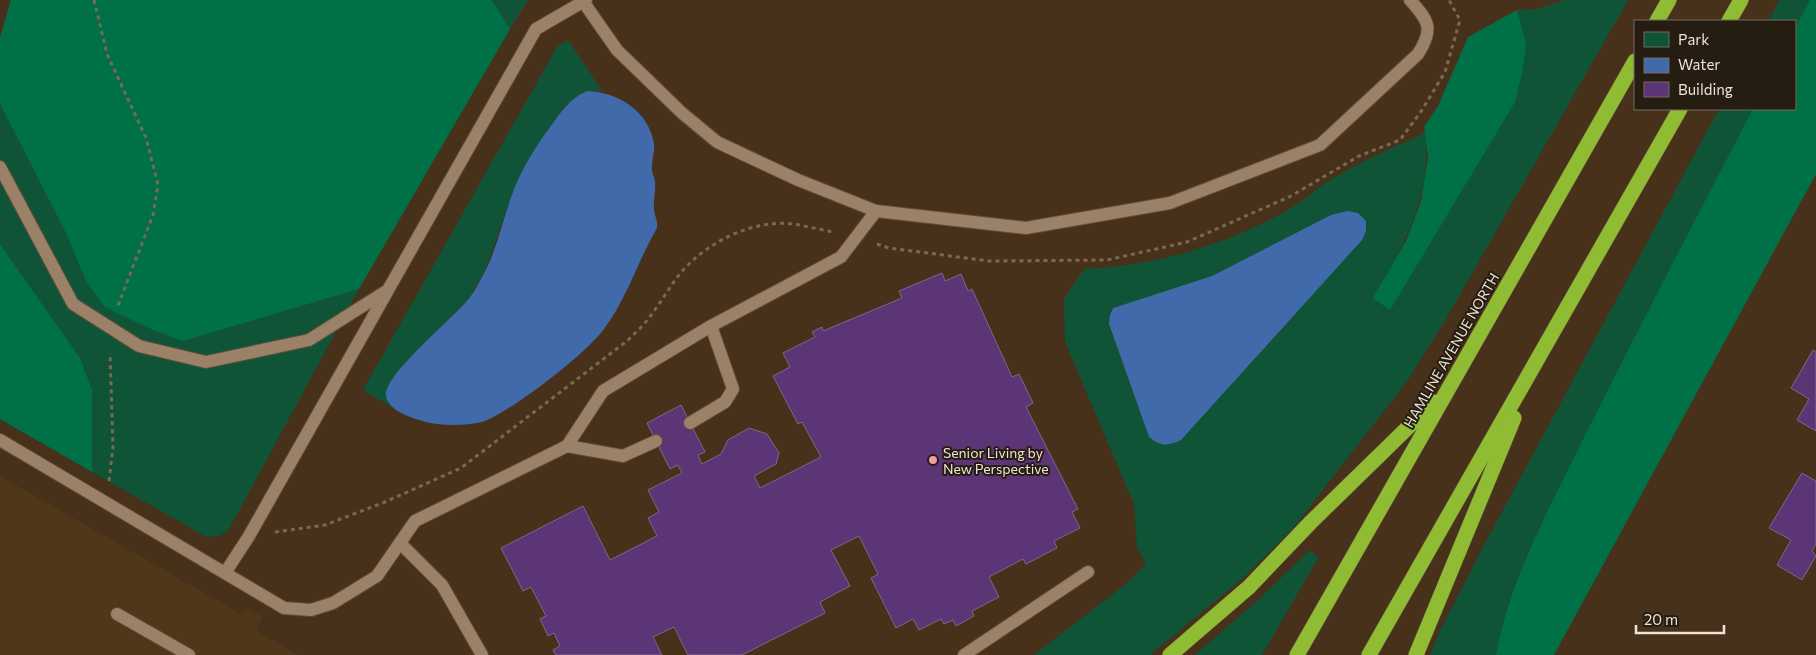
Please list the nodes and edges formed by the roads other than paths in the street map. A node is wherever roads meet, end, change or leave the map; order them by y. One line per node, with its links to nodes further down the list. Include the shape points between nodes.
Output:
1 (1410, 0): 10 (lane, via 1424,15 1429,27 1418,54 1320,145 1170,203 1026,228)
2 (1669, 0): 5 (highway)
3 (1741, 0): 6 (highway)
4 (583, 1): 10 (lane, via 617,50 717,142 798,180); 11 (lane, via 536,29)
5 (1658, 20)
6 (1730, 20)
7 (1634, 63): 14 (highway, HAMLINE AVENUE NORTH)
8 (1679, 110): 13 (highway)
9 (0, 167): 11 (lane, via 73,304 139,346 206,362 309,340)
10 (876, 211): 12 (lane, via 841,258)
11 (388, 290): 21 (lane, via 250,536)
12 (711, 326): 15 (lane, via 733,389 725,402); 18 (lane, via 603,391)
13 (1539, 359): 28 (highway); 29 (highway)
14 (1448, 389): 26 (highway, via 1249,587); 27 (highway, HAMLINE AVENUE NORTH)
15 (690, 423)
16 (0, 440): 21 (lane)
17 (656, 442): 18 (lane, via 623,456)
18 (567, 446): 19 (lane, via 415,520)
19 (400, 543): 21 (lane, via 377,576 333,603 311,610 284,608); 24 (lane, via 442,585)
20 (1088, 572): 25 (lane)
21 (225, 573)
22 (117, 614): 23 (lane)
23 (189, 655)
24 (482, 655)
25 (964, 655)
26 (1170, 655)
27 (1297, 655)
28 (1369, 655)
29 (1416, 655)

